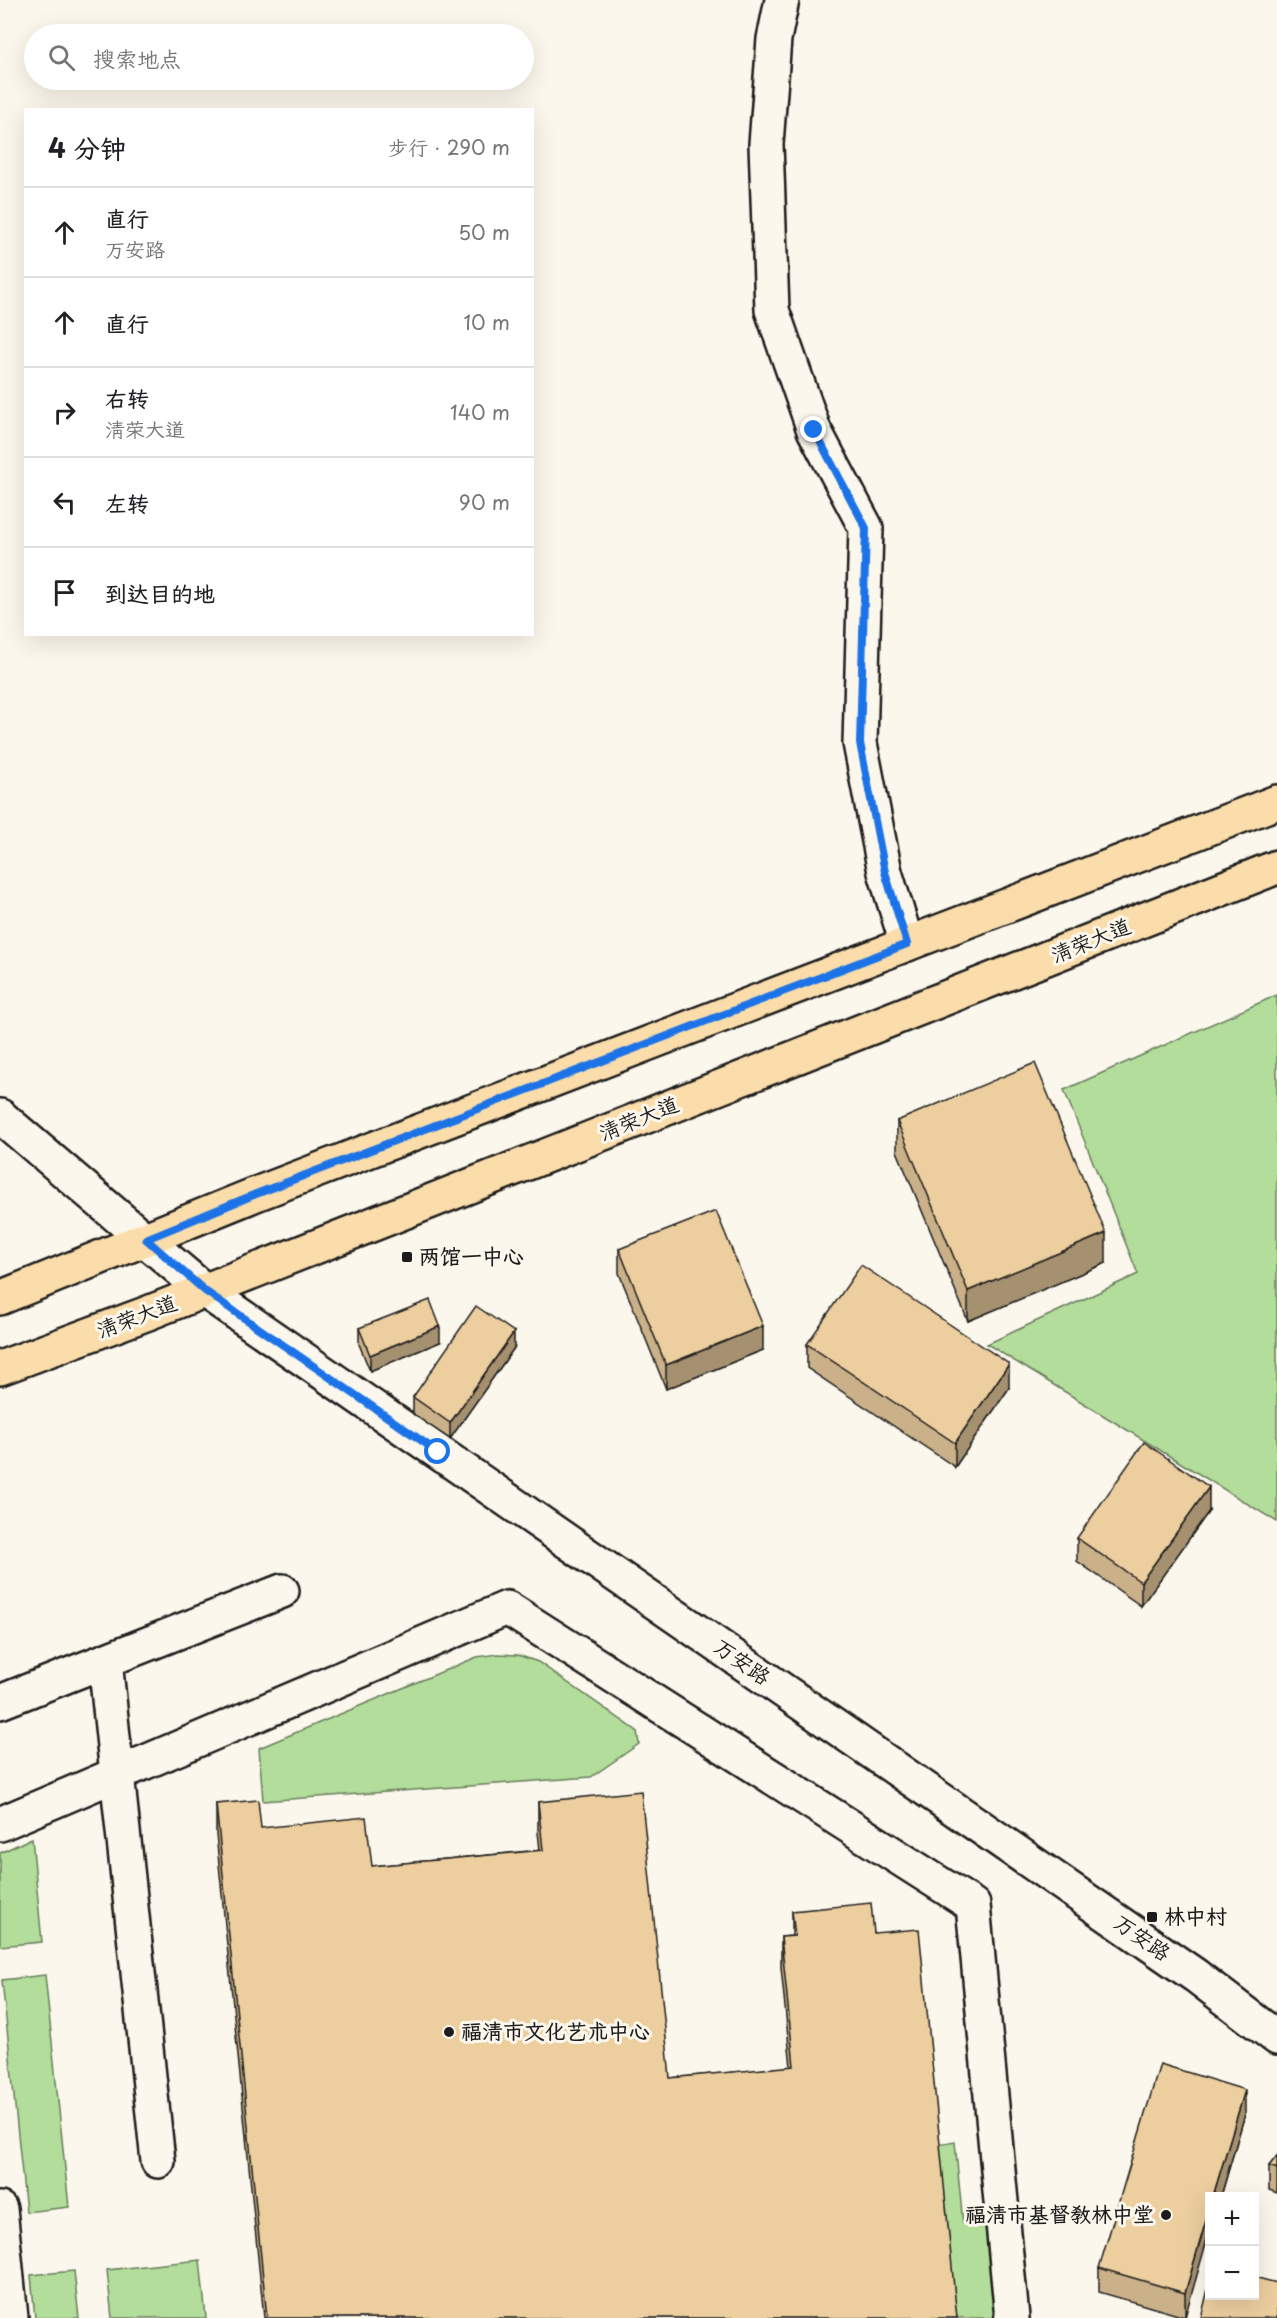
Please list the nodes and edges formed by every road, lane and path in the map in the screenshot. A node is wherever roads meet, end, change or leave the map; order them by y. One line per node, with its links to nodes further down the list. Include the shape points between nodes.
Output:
1 (782, 0): 4 (street, via 774,39 766,144 772,310 814,430 866,528 860,743 885,872)
2 (1277, 802): 4 (main road)
3 (1277, 867): 7 (main road, 清荣大道)
4 (907, 944): 6 (main road)
5 (0, 1116): 6 (street, 万安路)
6 (146, 1239): 7 (street, 万安路); 8 (main road)
7 (205, 1291): 9 (main road, 清荣大道); 15 (street, 万安路, via 1196,1976)
8 (0, 1298)
9 (0, 1368)
10 (282, 1591): 11 (street)
11 (105, 1661): 12 (street); 13 (street)
12 (0, 1702)
13 (117, 1774): 14 (street); 16 (street); 19 (street, via 507,1608 973,1905)
14 (0, 1824)
15 (1277, 2038)
16 (158, 2162)
17 (0, 2209): 18 (street)
18 (11, 2318)
19 (1012, 2318)

